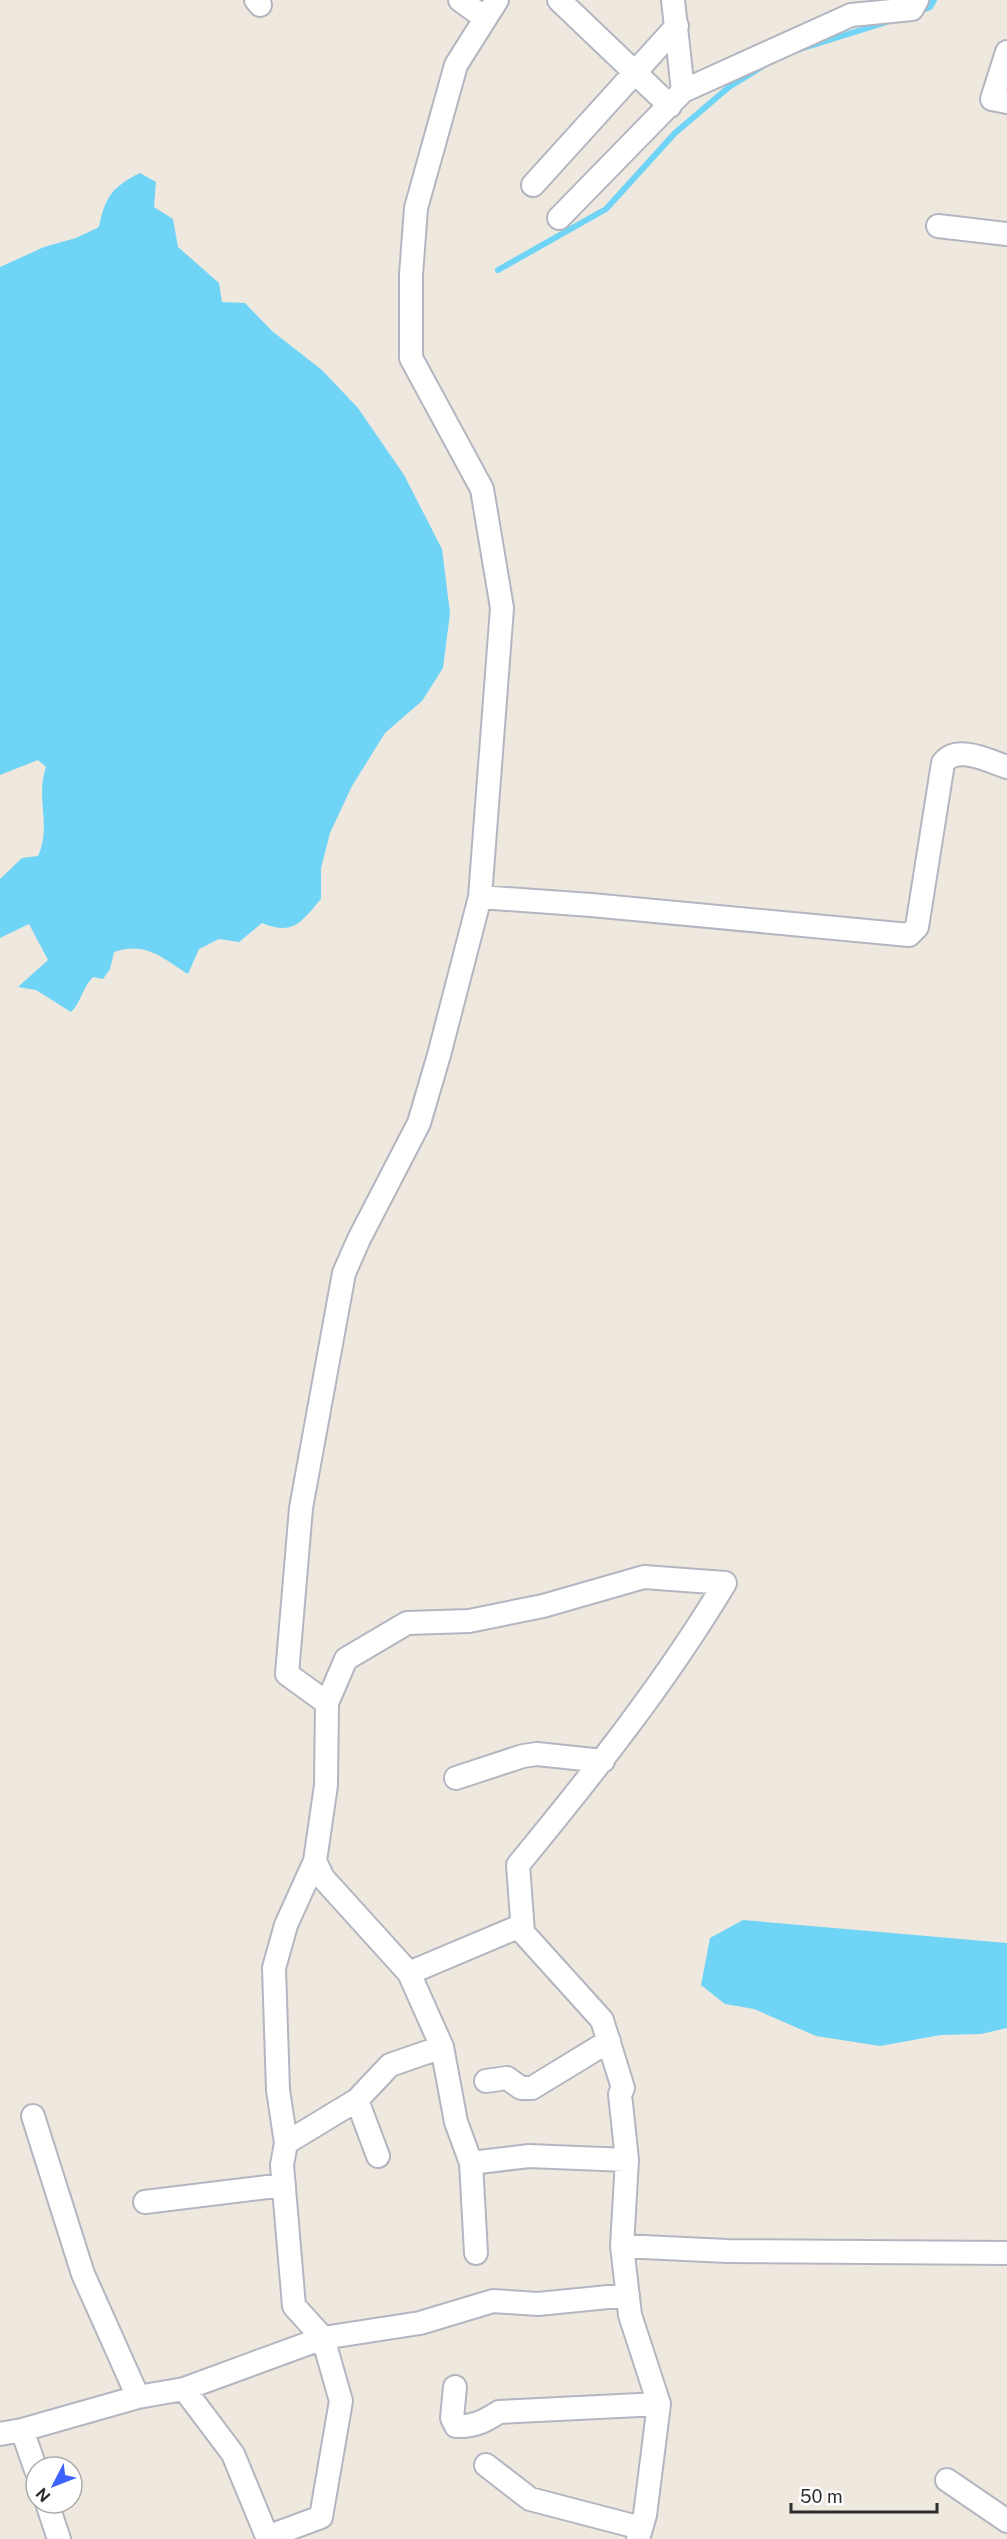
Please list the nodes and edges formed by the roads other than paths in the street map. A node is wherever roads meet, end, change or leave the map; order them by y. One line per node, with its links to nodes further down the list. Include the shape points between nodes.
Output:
1 (460, 0): 6 (street)
2 (559, 0): 8 (street)
3 (917, 0): 5 (street, via 912,9)
4 (676, 8): 8 (street); 9 (street)
5 (850, 8): 9 (street)
6 (491, 9): 16 (street, via 456,65 416,208 411,275 411,358 482,489 502,608)
7 (1007, 52): 10 (street, via 992,99)
8 (634, 73): 9 (street); 11 (street)
9 (677, 98): 12 (street)
10 (1007, 102)
11 (533, 185)
12 (559, 218)
13 (938, 226): 14 (street)
14 (1007, 234)
15 (1007, 767): 16 (street, via 967,754 951,755 943,763 917,927 909,935)
16 (480, 897): 17 (street, via 418,1123 344,1273 334,1323 301,1508 287,1674)
17 (327, 1703): 18 (street, via 346,1659 407,1623 469,1622 543,1606 644,1576 725,1583); 20 (street, via 326,1785)
18 (603, 1761): 19 (street, via 537,1754); 21 (street, via 518,1865)
19 (456, 1778)
20 (315, 1861): 22 (street, via 323,1878); 28 (street, via 286,1925 274,1968 278,2090)
21 (523, 1932): 22 (street, via 518,1927); 23 (street, via 602,2020)
22 (409, 1973): 24 (street)
23 (609, 2041): 25 (street, via 532,2088 521,2088 507,2079); 30 (street, via 623,2088 620,2094)
24 (442, 2047): 26 (street, via 390,2065); 31 (street, via 456,2122)
25 (486, 2081)
26 (357, 2100): 28 (street); 29 (street)
27 (33, 2116): 41 (street, via 83,2274)
28 (286, 2143): 32 (street)
29 (378, 2156)
30 (627, 2160): 31 (street, via 529,2156); 34 (street)
31 (471, 2163): 35 (street)
32 (284, 2185): 33 (street); 38 (street, via 294,2306)
33 (145, 2202)
34 (622, 2246): 36 (street, via 727,2251); 37 (street)
35 (476, 2253)
36 (1007, 2253)
37 (628, 2295): 38 (street, via 538,2304 493,2301 420,2323); 42 (street, via 630,2315)
38 (323, 2338): 40 (street); 51 (street, via 341,2401 321,2517)
39 (455, 2387): 42 (street, via 452,2418 456,2426 481,2424 499,2412)
40 (184, 2389): 41 (street); 51 (street, via 233,2454)
41 (138, 2397): 43 (street)
42 (659, 2404): 50 (street, via 645,2515)
43 (22, 2430): 44 (street); 45 (street)
44 (0, 2434)
45 (31, 2455)
46 (486, 2465): 50 (street, via 530,2499)
47 (947, 2480): 49 (street)
48 (52, 2515): 52 (street)
49 (1007, 2521)
50 (639, 2533)
51 (268, 2538)
52 (60, 2539)

